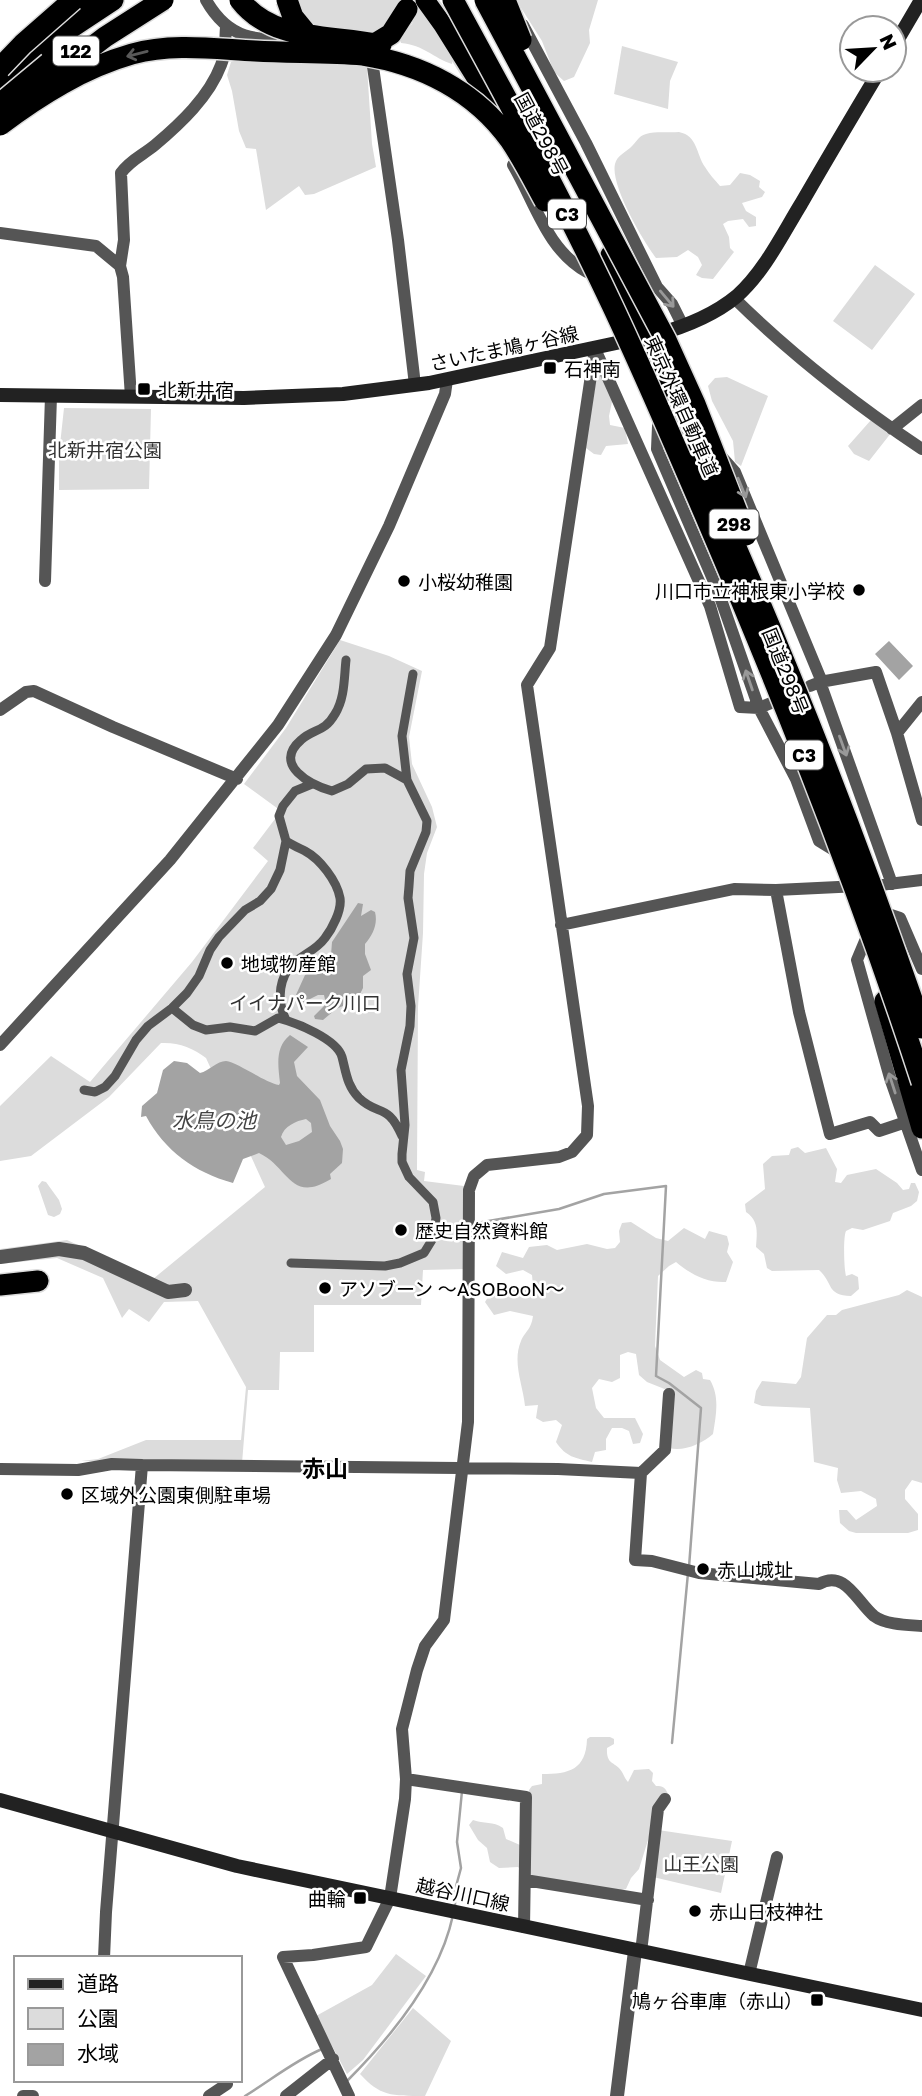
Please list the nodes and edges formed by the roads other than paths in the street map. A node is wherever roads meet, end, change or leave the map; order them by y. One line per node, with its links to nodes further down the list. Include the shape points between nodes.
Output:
1 (73, 0): 24 (highway, bridge)
2 (93, 0): 24 (highway, 122)
3 (113, 0): 25 (highway)
4 (139, 0): 27 (highway, bridge)
5 (151, 0): 21 (highway, 122)
6 (163, 0): 28 (highway, bridge, via 56,72)
7 (206, 0): 20 (street)
8 (240, 0): 29 (highway, bridge, via 255,16 275,27 377,44 425,60 477,96)
9 (287, 0): 10 (highway, bridge, via 299,27 315,43 354,52 391,34)
10 (410, 0)
11 (427, 0): 30 (highway, 298)
12 (444, 0): 30 (highway, 国道298号 / 298)
13 (453, 0): 39 (highway, 東京外環自動車道 / C3, bridge, via 558,196)
14 (468, 0): 58 (highway, 東京外環自動車道 / C3, bridge, via 623,298 748,575)
15 (477, 0): 23 (highway, 国道298号 / 298)
16 (486, 0): 23 (highway, 298); 36 (highway, bridge)
17 (507, 0): 35 (street, one-way to 35, via 586,143 657,287); 36 (highway, bridge, via 514,26 622,236)
18 (921, 0): 19 (main road)
19 (908, 22)
20 (226, 27): 22 (street, via 267,40 354,34 369,44); 32 (street, via 222,63 211,86 183,120 121,173 124,240)
21 (72, 54): 27 (highway, 122); 28 (main road)
22 (372, 54): 33 (street, via 417,66 476,112 504,148 553,241); 41 (street)
23 (510, 61): 36 (highway, 国道298号 / 298)
24 (0, 66)
25 (0, 83)
26 (872, 84): 34 (main road, さいたま鳩ヶ谷線, via 777,243)
27 (0, 102)
28 (0, 125): 29 (highway, one-way to 28, bridge, via 456,89 402,62 351,54 205,48 164,48 116,60 38,97)
29 (509, 138): 39 (highway, bridge)
30 (561, 221): 33 (highway, 国道298号 / 298)
31 (0, 233): 32 (street, via 96,246)
32 (120, 266): 44 (street)
33 (587, 272): 37 (highway, 国道298号 / 298)
34 (734, 298): 35 (main road, さいたま鳩ヶ谷線); 48 (street, via 773,336)
35 (683, 327): 36 (main road, さいたま鳩ヶ谷線)
36 (657, 338): 37 (main road, さいたま鳩ヶ谷線); 46 (highway, 国道298号 / 298); 58 (highway, bridge, via 695,404 788,643)
37 (620, 343): 38 (main road, さいたま鳩ヶ谷線); 47 (highway, 国道298号 / 298)
38 (595, 349): 40 (main road, さいたま鳩ヶ谷線); 55 (street, via 710,606 740,707); 70 (street, via 550,648 527,685)
39 (646, 378): 79 (highway, 東京外環自動車道 / C3, bridge, via 788,713 850,873)
40 (447, 380): 41 (main road, さいたま鳩ヶ谷線); 59 (street, via 446,394 389,526 336,635)
41 (415, 385): 44 (main road, さいたま鳩ヶ谷線, via 297,397)
42 (0, 396): 43 (main road, さいたま鳩ヶ谷線)
43 (51, 396): 44 (main road, さいたま鳩ヶ谷線); 50 (street)
44 (131, 397)
45 (922, 405): 48 (street)
46 (685, 415): 53 (street, one-way to 53, via 735,472); 66 (highway, 国道298号 / 298)
47 (658, 426): 55 (street, one-way to 47, via 657,449); 64 (highway, 国道298号 / 298, via 769,688)
48 (892, 429): 49 (street)
49 (922, 449)
50 (45, 581)
51 (346, 660): 61 (street, via 336,713 293,750 296,773)
52 (413, 674): 60 (street, via 402,736)
53 (817, 683): 57 (street, via 876,672); 66 (street, one-way to 66)
54 (922, 702): 57 (street)
55 (765, 706): 64 (street, via 819,841)
56 (0, 710): 59 (street, via 34,691)
57 (897, 733): 62 (street)
58 (830, 777): 77 (highway, 東京外環自動車道 / C3, bridge)
59 (237, 779): 78 (street, via 170,860)
60 (407, 780): 61 (street, via 375,767 332,791); 83 (street, via 427,821 410,871 408,898 414,938 407,974 410,1026 401,1070)
61 (312, 785): 63 (street, via 295,791 282,806 279,816)
62 (922, 820)
63 (286, 841): 75 (street, via 281,870 271,889 219,937 199,976); 76 (street, via 321,865 340,899 326,938 295,962 284,977 278,1003)
64 (831, 849): 67 (highway, 国道298号 / 298)
65 (922, 880): 66 (street)
66 (886, 885): 67 (street); 69 (highway, 国道298号 / 298)
67 (846, 887): 68 (street); 71 (highway, 国道298号 / 298)
68 (776, 890): 70 (street, via 734,888); 82 (street, via 799,1012 830,1133 870,1122 879,1131)
69 (891, 915): 72 (street, via 900,918); 74 (highway, 国道298号 / 298)
70 (561, 925): 92 (street, via 588,1106 587,1135 572,1152 559,1157 487,1165 474,1176 468,1205 468,1422)
71 (865, 941): 73 (highway, 国道298号 / 298); 82 (street, one-way to 71, via 890,1078 857,960)
72 (922, 969)
73 (885, 1001): 81 (highway, 国道298号 / 298); 82 (highway)
74 (922, 1003)
75 (172, 1008): 76 (street, via 206,1030 255,1031 272,1020); 80 (street, via 136,1040 105,1087 95,1092)
76 (286, 1020): 83 (street, via 339,1049 352,1090 360,1100 391,1117)
77 (922, 1028)
78 (0, 1045)
79 (922, 1082)
80 (84, 1090)
81 (922, 1110)
82 (914, 1125): 84 (street)
83 (403, 1138): 86 (street, via 402,1162 409,1177 433,1202 436,1218 424,1253 385,1266)
84 (922, 1170)
85 (0, 1257): 89 (street, via 71,1249 168,1292)
86 (291, 1263)
87 (0, 1277): 88 (highway, via 37,1276)
88 (0, 1285)
89 (185, 1290)
90 (669, 1394): 94 (street, via 665,1450)
91 (142, 1465): 92 (street); 93 (street); 99 (street)
92 (462, 1468): 94 (street); 96 (street, via 444,1620 425,1646 402,1729)
93 (0, 1469)
94 (641, 1473): 95 (street, via 635,1560 699,1573 819,1584 834,1579 876,1617)
95 (922, 1626)
96 (406, 1779): 101 (street, via 526,1797); 102 (street)
97 (0, 1800): 99 (main road, 越谷川口線)
98 (666, 1800): 103 (street, via 658,1809)
99 (113, 1833): 102 (main road, 越谷川口線, via 225,1863); 106 (street)
100 (777, 1857): 107 (street)
101 (525, 1881): 103 (street); 104 (street)
102 (390, 1898): 104 (main road, 越谷川口線); 109 (street, via 366,1947 283,1956)
103 (648, 1900): 105 (street)
104 (524, 1927): 105 (main road, 越谷川口線)
105 (638, 1951): 107 (main road, 越谷川口線); 117 (street)
106 (104, 1956)
107 (749, 1974): 108 (main road, 越谷川口線)
108 (922, 2010)
109 (333, 2059): 115 (street); 116 (street)
110 (225, 2082): 113 (street); 114 (street)
111 (23, 2096): 112 (street)
112 (33, 2096)
113 (209, 2096)
114 (236, 2096)
115 (286, 2096)
116 (349, 2096)
117 (617, 2096)

